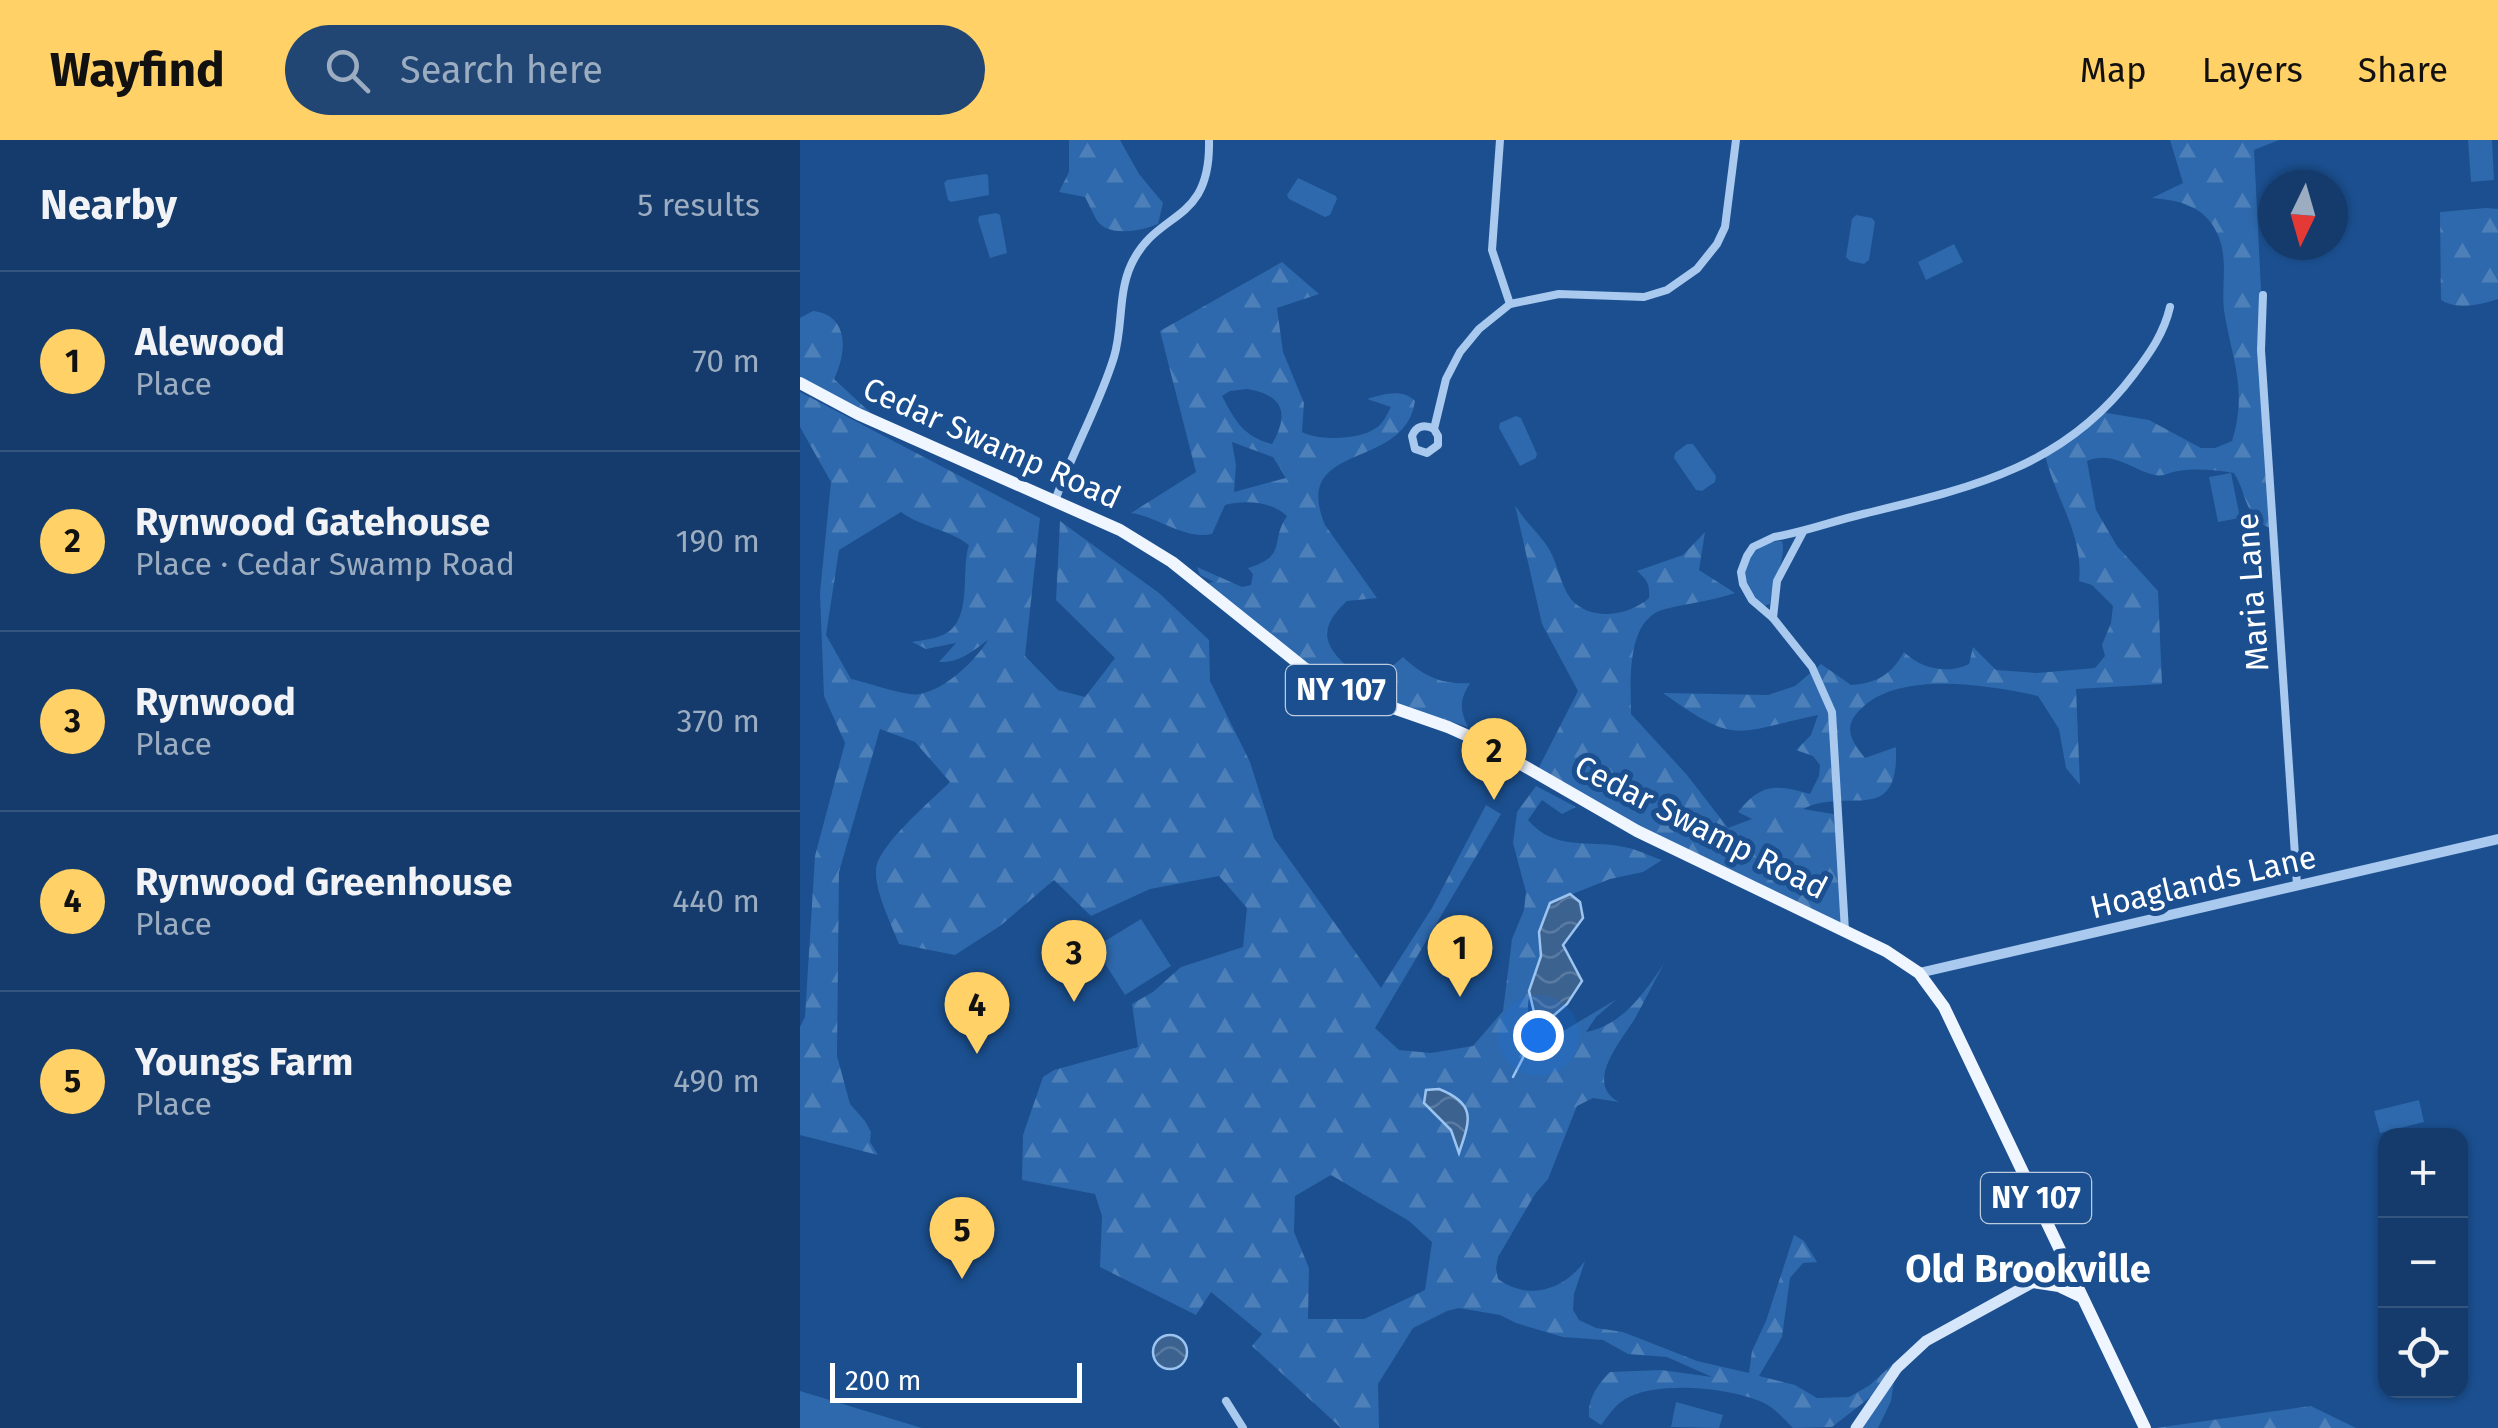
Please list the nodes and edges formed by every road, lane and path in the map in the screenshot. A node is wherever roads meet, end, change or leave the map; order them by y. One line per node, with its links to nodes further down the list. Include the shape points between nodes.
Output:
1 (1209, 140): 9 (street, via 1208,172 1196,200 1130,267 1115,356)
2 (1500, 140): 5 (street, via 1492,250)
3 (1736, 140): 5 (street, via 1724,227 1684,280 1644,297 1559,294)
4 (2263, 295): 13 (street, Maria Lane, via 2261,350)
5 (1510, 304): 8 (street, via 1460,352)
6 (2170, 308): 10 (street, via 2127,384 2052,451 1994,480)
7 (800, 383): 9 (main road, Cedar Swamp Road / NY 107)
8 (1434, 429)
9 (1055, 501): 14 (main road, Cedar Swamp Road / NY 107, via 1154,550 1336,688 1486,744 1637,831)
10 (1803, 532): 11 (street, via 1777,580); 11 (street, via 1762,542 1744,562 1748,594)
11 (1773, 618): 14 (street, via 1812,667 1832,712)
12 (2498, 839): 13 (street, Hoaglands Lane)
13 (2297, 885): 15 (street, Hoaglands Lane)
14 (1845, 931): 15 (main road, Cedar Swamp Road / NY 107)
15 (1919, 974): 16 (main road, Cedar Swamp Road / NY 107, via 1944,1007)
16 (2066, 1264): 17 (main road); 18 (main road, Cedar Swamp Road / NY 107)
17 (2032, 1282): 18 (main road); 21 (main road, via 1913,1352)
18 (2082, 1298): 22 (main road, Cedar Swamp Road / NY 107)
19 (1226, 1401): 20 (street)
20 (1243, 1428)
21 (1856, 1428)
22 (2145, 1428)

